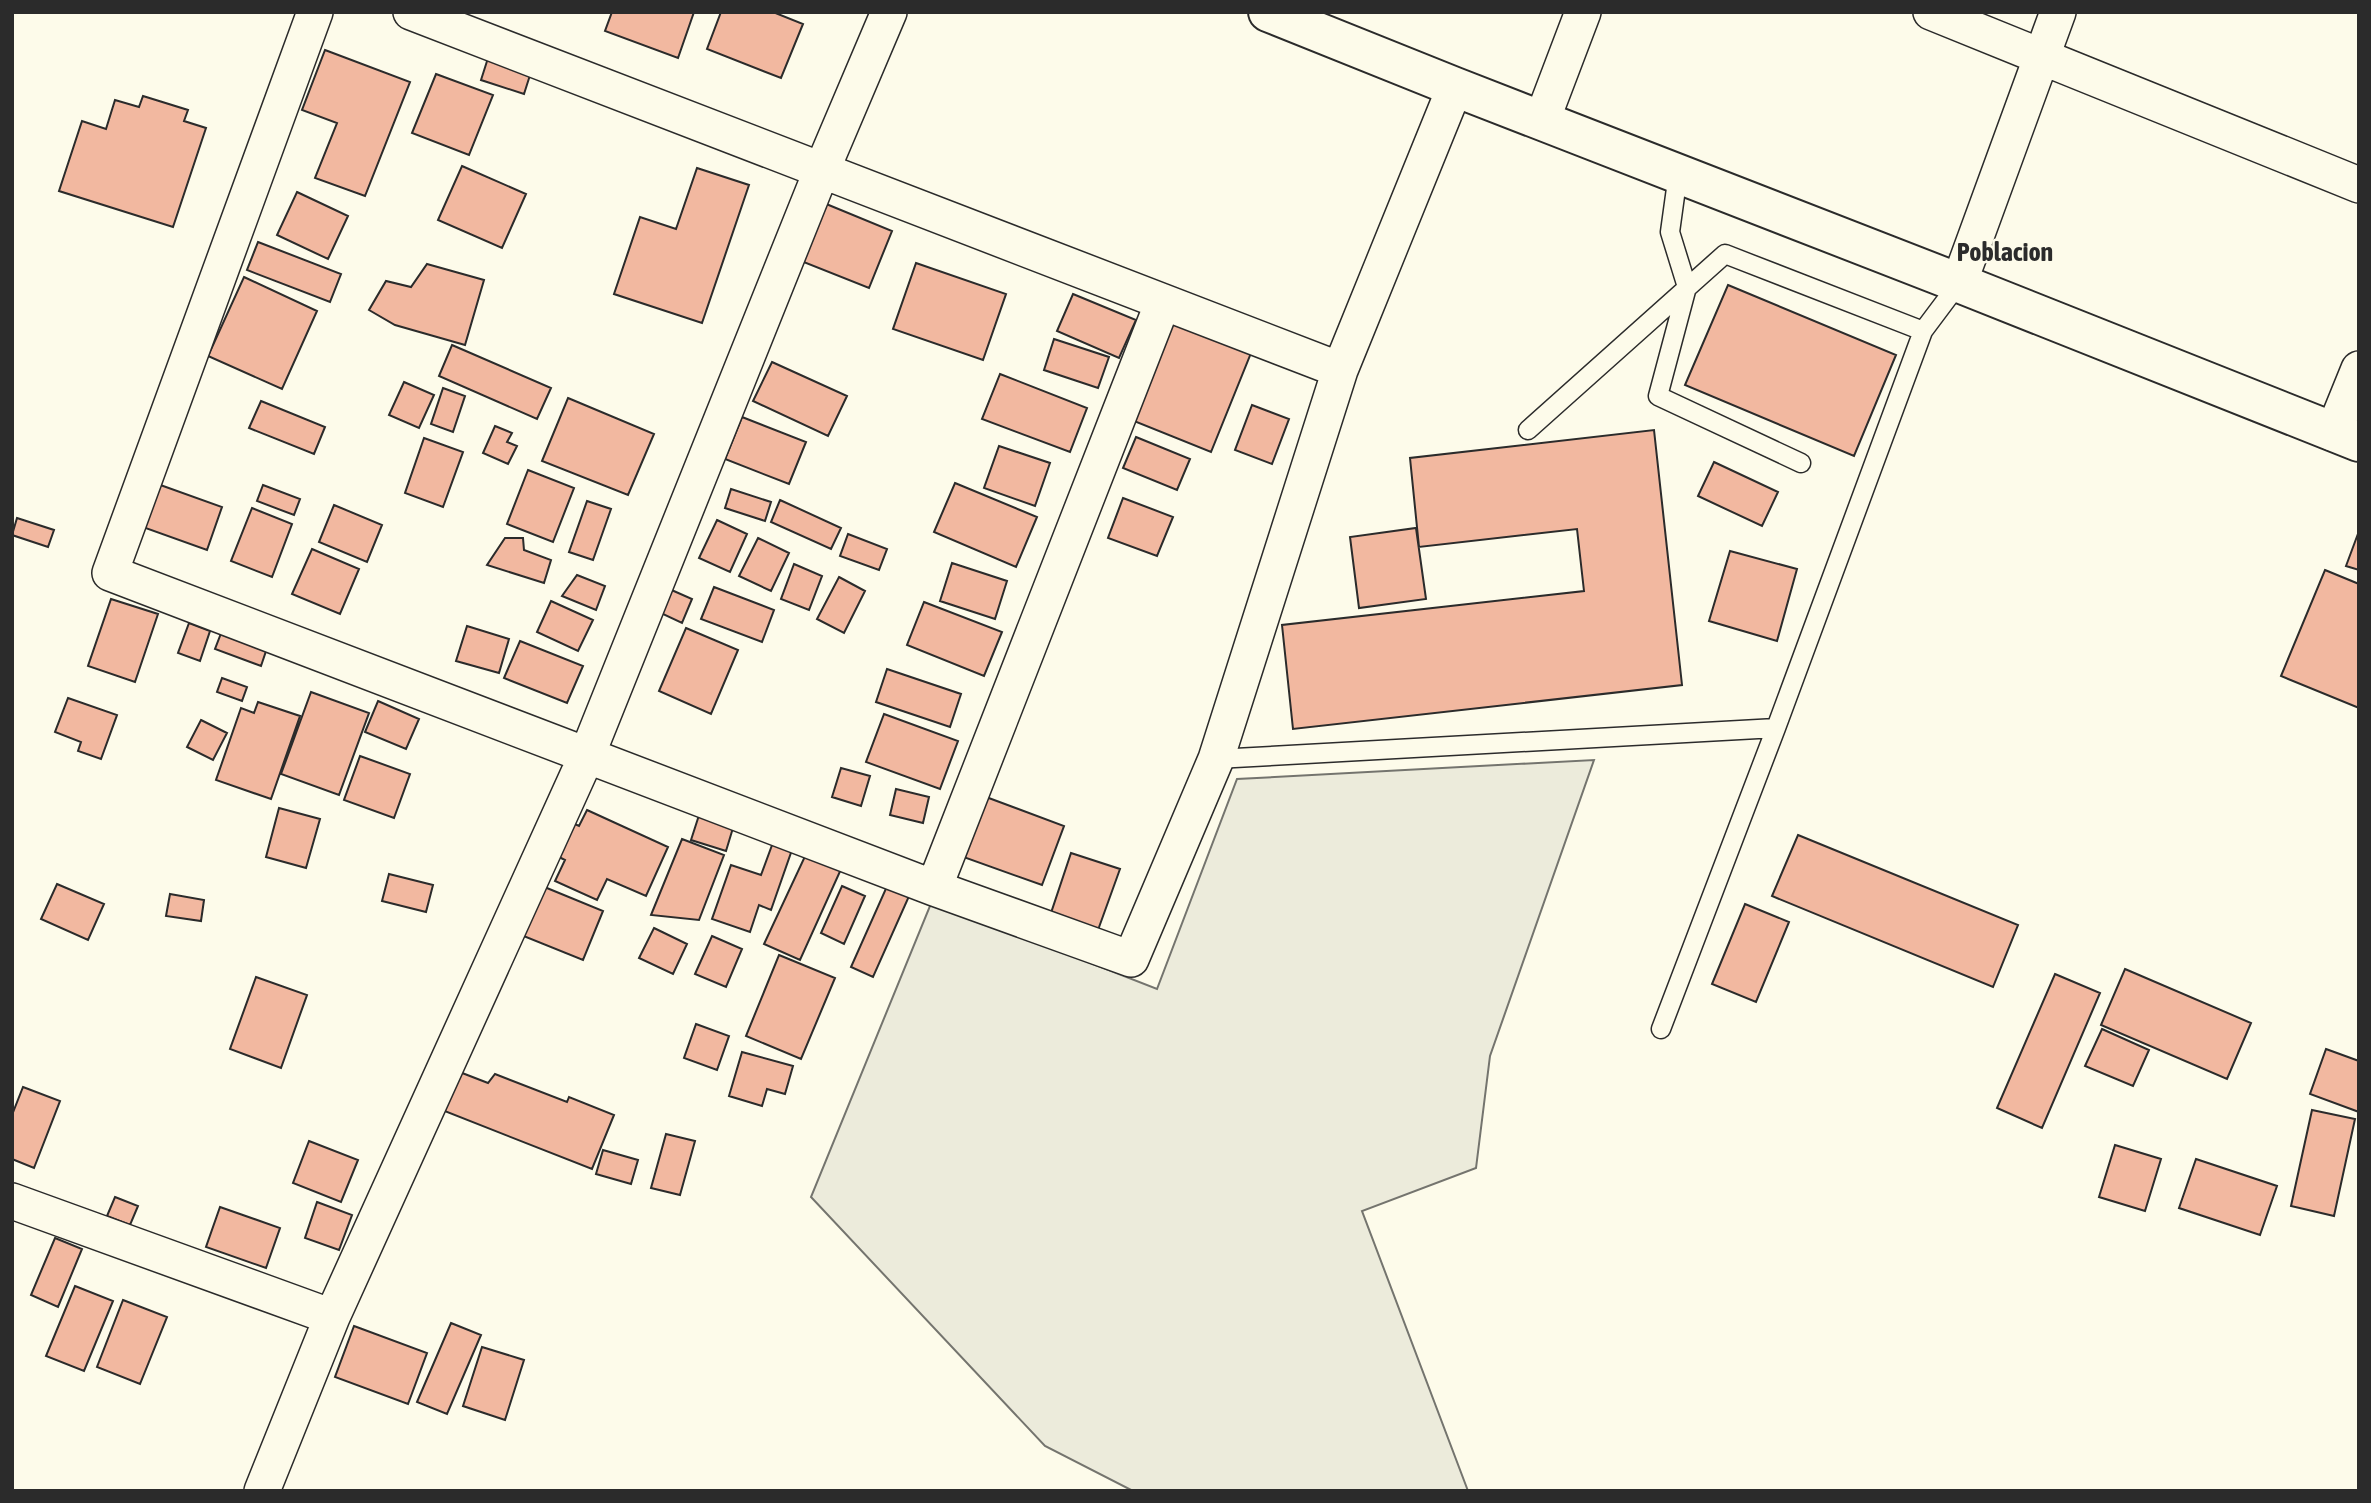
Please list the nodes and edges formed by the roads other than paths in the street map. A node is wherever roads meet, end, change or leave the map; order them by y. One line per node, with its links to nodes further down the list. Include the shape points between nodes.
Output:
1 (315, 12): 24 (street, via 110,573)
2 (411, 12): 11 (street)
3 (889, 12): 11 (street)
4 (1268, 12): 9 (street)
5 (1583, 12): 10 (street)
6 (1931, 12): 8 (street)
7 (2058, 12): 8 (street)
8 (2042, 58): 13 (street); 14 (street)
9 (1455, 88): 10 (street); 19 (street)
10 (1542, 120): 12 (street)
11 (821, 172): 16 (street); 24 (street)
12 (1678, 174): 14 (street); 15 (lane, via 1671,232)
13 (2359, 185)
14 (1958, 283): 17 (lane); 21 (street)
15 (1687, 287): 17 (lane, via 1726,254); 20 (lane); 22 (lane, via 1658,396)
16 (1163, 302): 19 (street); 26 (street)
17 (1923, 331): 23 (lane)
18 (2359, 369): 21 (street)
19 (1340, 370): 25 (street)
20 (1528, 430)
21 (2346, 438)
22 (1801, 463)
23 (1776, 728): 25 (lane); 27 (lane)
24 (587, 755): 26 (street); 29 (street)
25 (1216, 759): 26 (street, via 1131,959)
26 (934, 888)
27 (1661, 1030)
28 (12, 1201): 29 (street)
29 (332, 1317): 30 (street)
30 (262, 1491)

